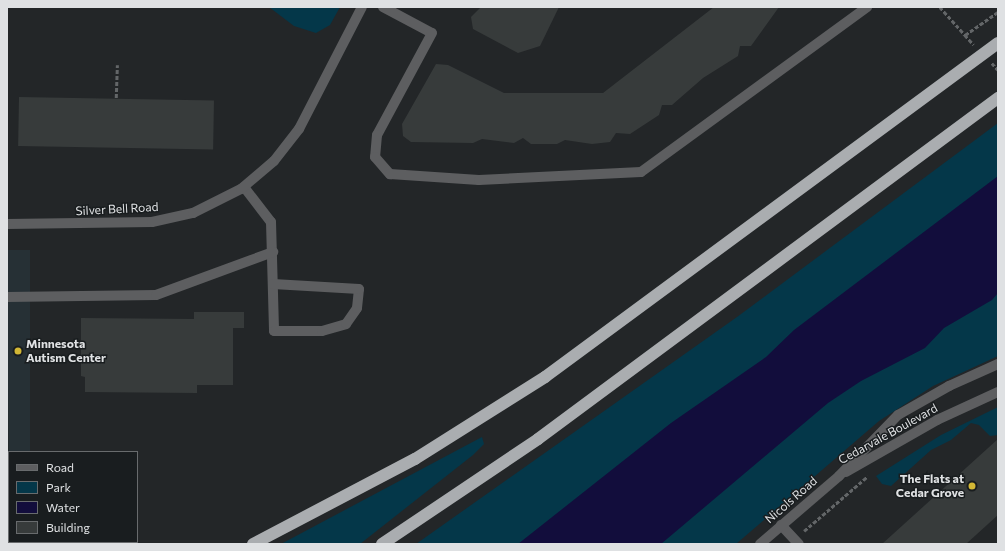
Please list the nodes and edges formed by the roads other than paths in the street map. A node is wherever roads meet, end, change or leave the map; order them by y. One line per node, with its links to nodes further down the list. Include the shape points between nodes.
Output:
1 (362, 7): 6 (street, Silver Bell Road, via 299,129 274,161)
2 (383, 7): 3 (street, via 432,33 377,135 375,157 390,174 479,180 640,172)
3 (867, 7)
4 (998, 43): 16 (highway, via 545,377 415,459)
5 (998, 98): 17 (highway, via 538,440)
6 (244, 187): 7 (street, Silver Bell Road, via 193,213 160,221); 8 (street, via 271,222)
7 (7, 224)
8 (272, 252): 9 (street); 10 (street, via 156,295)
9 (273, 284): 9 (street, via 274,331 322,331 346,324 357,308 359,289)
10 (7, 297)
11 (998, 364): 13 (street, Cedarvale Boulevard, via 949,386 898,416)
12 (998, 392): 13 (street, Cedarvale Boulevard, via 937,420)
13 (839, 476): 14 (street, Nicols Road)
14 (781, 525): 15 (street); 18 (street, Nicols Road)
15 (797, 542)
16 (253, 544)
17 (382, 544)
18 (760, 544)

